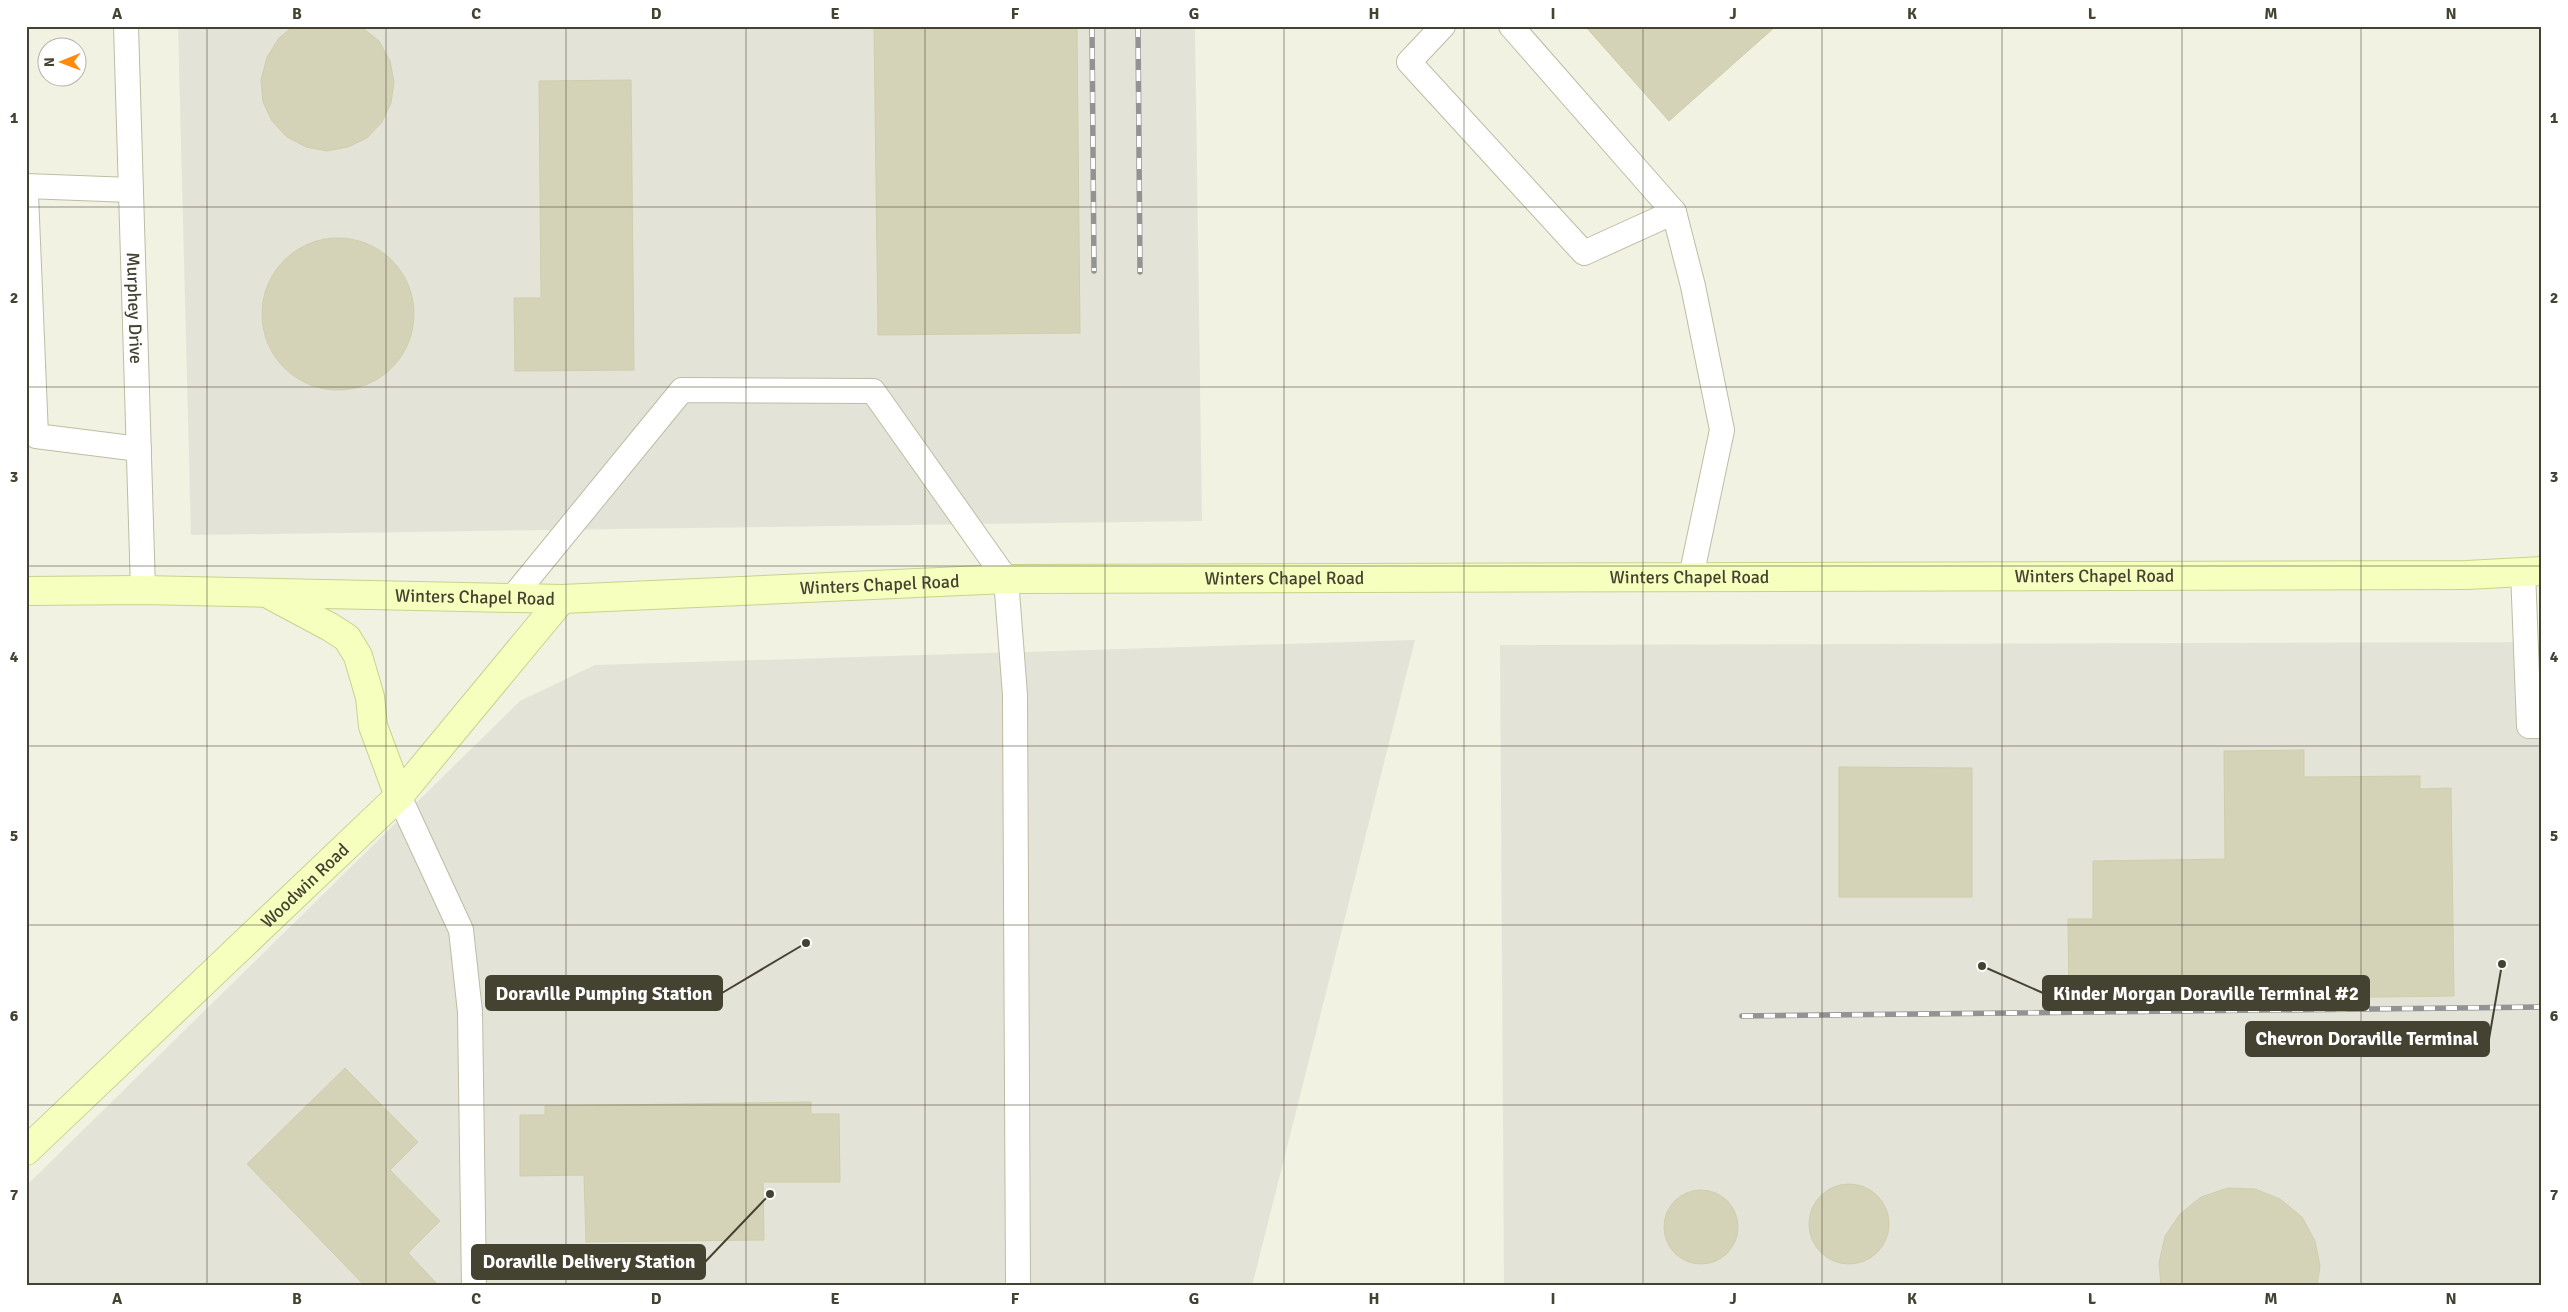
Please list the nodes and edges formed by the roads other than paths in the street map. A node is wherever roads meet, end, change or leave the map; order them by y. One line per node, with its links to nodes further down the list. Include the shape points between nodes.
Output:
1 (126, 26): 5 (lane, Murphey Drive)
2 (1443, 26): 7 (lane, via 1408,62 1584,253)
3 (1510, 26): 7 (lane)
4 (26, 186): 5 (lane)
5 (131, 190): 8 (lane, Murphey Drive)
6 (26, 194): 8 (lane, via 36,436)
7 (1674, 212): 10 (lane, via 1722,430)
8 (139, 449): 13 (lane, Murphey Drive)
9 (2532, 571): 10 (street, Winters Chapel Road, via 2457,575); 17 (lane, via 2529,726)
10 (1691, 577): 11 (street, Winters Chapel Road)
11 (1006, 579): 15 (lane, via 873,391 682,390); 16 (street, Winters Chapel Road); 21 (lane, via 1016,695)
12 (26, 590): 13 (street, Winters Chapel Road)
13 (143, 590): 14 (street, Winters Chapel Road)
14 (267, 593): 15 (street, Winters Chapel Road); 18 (street, via 330,626 346,638 358,656 370,697 373,726)
15 (512, 598): 16 (street, Winters Chapel Road)
16 (562, 598): 18 (street, Woodwin Road)
17 (2542, 726)
18 (399, 796): 19 (street, Woodwin Road); 20 (lane, via 461,930 470,1012)
19 (26, 1151)
20 (474, 1286)
21 (1018, 1286)

